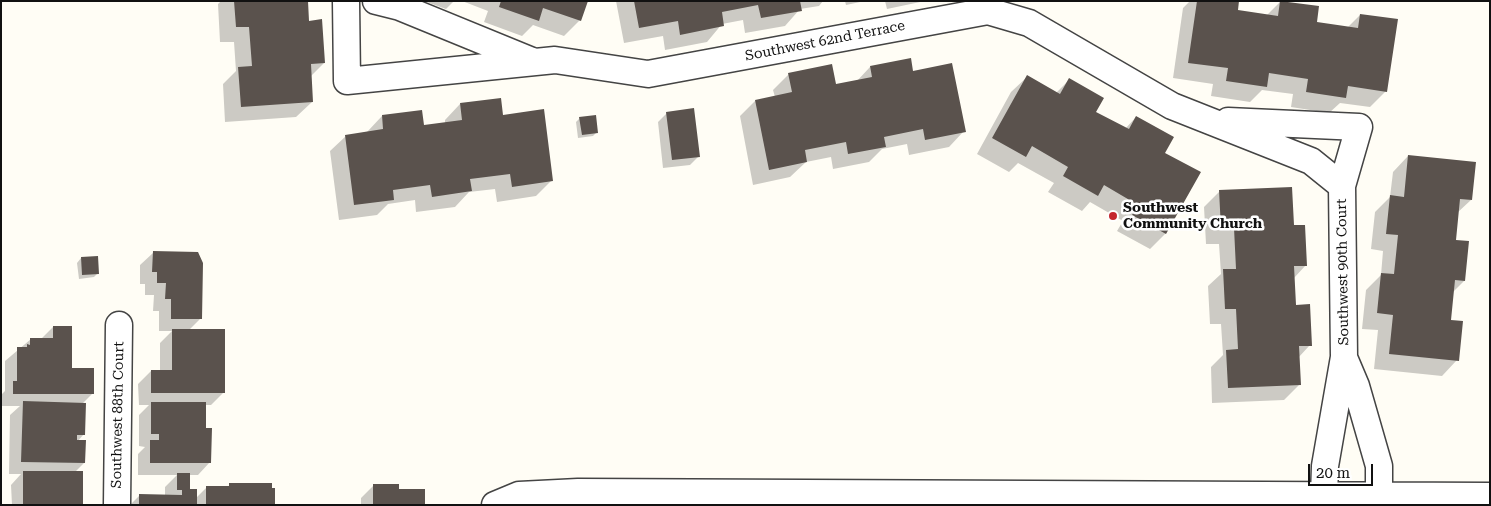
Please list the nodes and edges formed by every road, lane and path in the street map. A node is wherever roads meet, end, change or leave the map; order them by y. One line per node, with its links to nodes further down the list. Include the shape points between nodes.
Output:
1 (346, 1): 3 (street, Southwest 62nd Terrace, via 347,81)
2 (376, 1): 3 (street, via 400,7)
3 (535, 62): 4 (street, Southwest 62nd Terrace, via 555,60 648,74 988,11 1029,22 1172,106)
4 (1208, 120): 5 (street, Southwest 62nd Terrace, via 1311,161); 5 (street, Southwest 90th Court, via 1359,127)
5 (1342, 186): 7 (street, Southwest 90th Court)
6 (119, 325): 12 (street, Southwest 88th Court)
7 (1344, 357): 8 (street, Southwest 90th Court, via 1325,466); 9 (street, Southwest 90th Court, via 1356,386 1379,466)
8 (1324, 496): 9 (street); 11 (street)
9 (1379, 496): 10 (street)
10 (1490, 496)
11 (734, 499): 13 (street, via 536,493 518,495)
12 (116, 505)
13 (495, 505)

